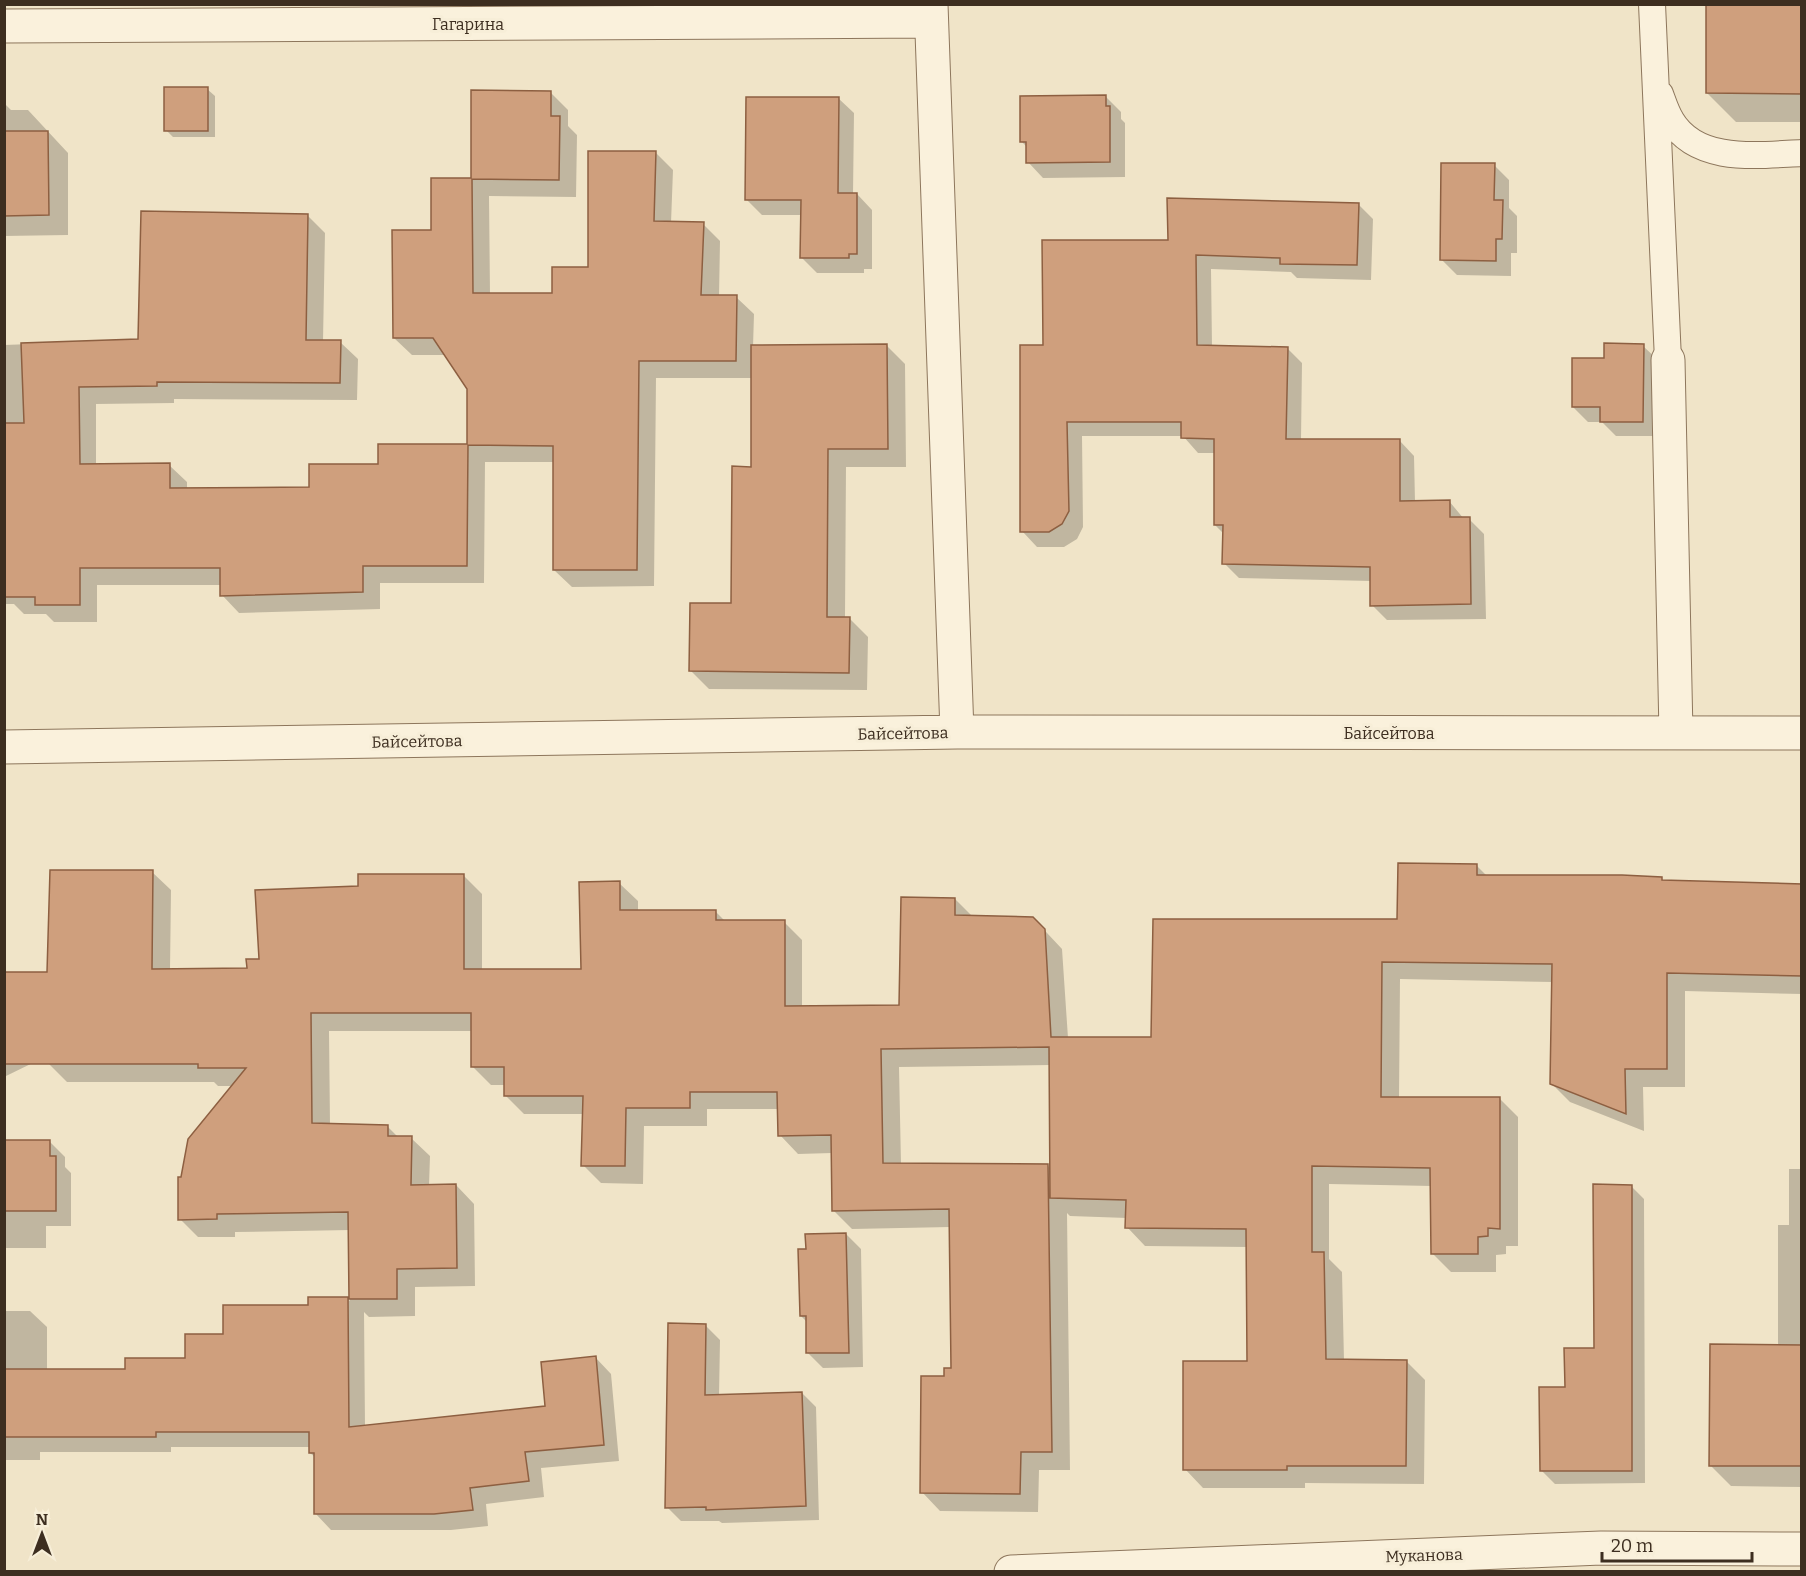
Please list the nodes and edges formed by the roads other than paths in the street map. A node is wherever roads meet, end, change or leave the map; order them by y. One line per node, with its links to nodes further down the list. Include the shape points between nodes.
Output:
1 (1653, 4): 4 (lane)
2 (931, 13): 3 (street, Гагарина); 7 (street)
3 (4, 26)
4 (1655, 82): 5 (lane, via 1672,122 1697,146 1741,156); 6 (lane)
5 (1802, 153)
6 (1668, 360): 8 (street)
7 (957, 732): 8 (street, Байсейтова); 10 (street, Байсейтова)
8 (1676, 733): 9 (street, Байсейтова)
9 (1802, 733)
10 (4, 747)
11 (1802, 1549): 12 (street, Муканова, via 1601,1548)
12 (1011, 1572)

